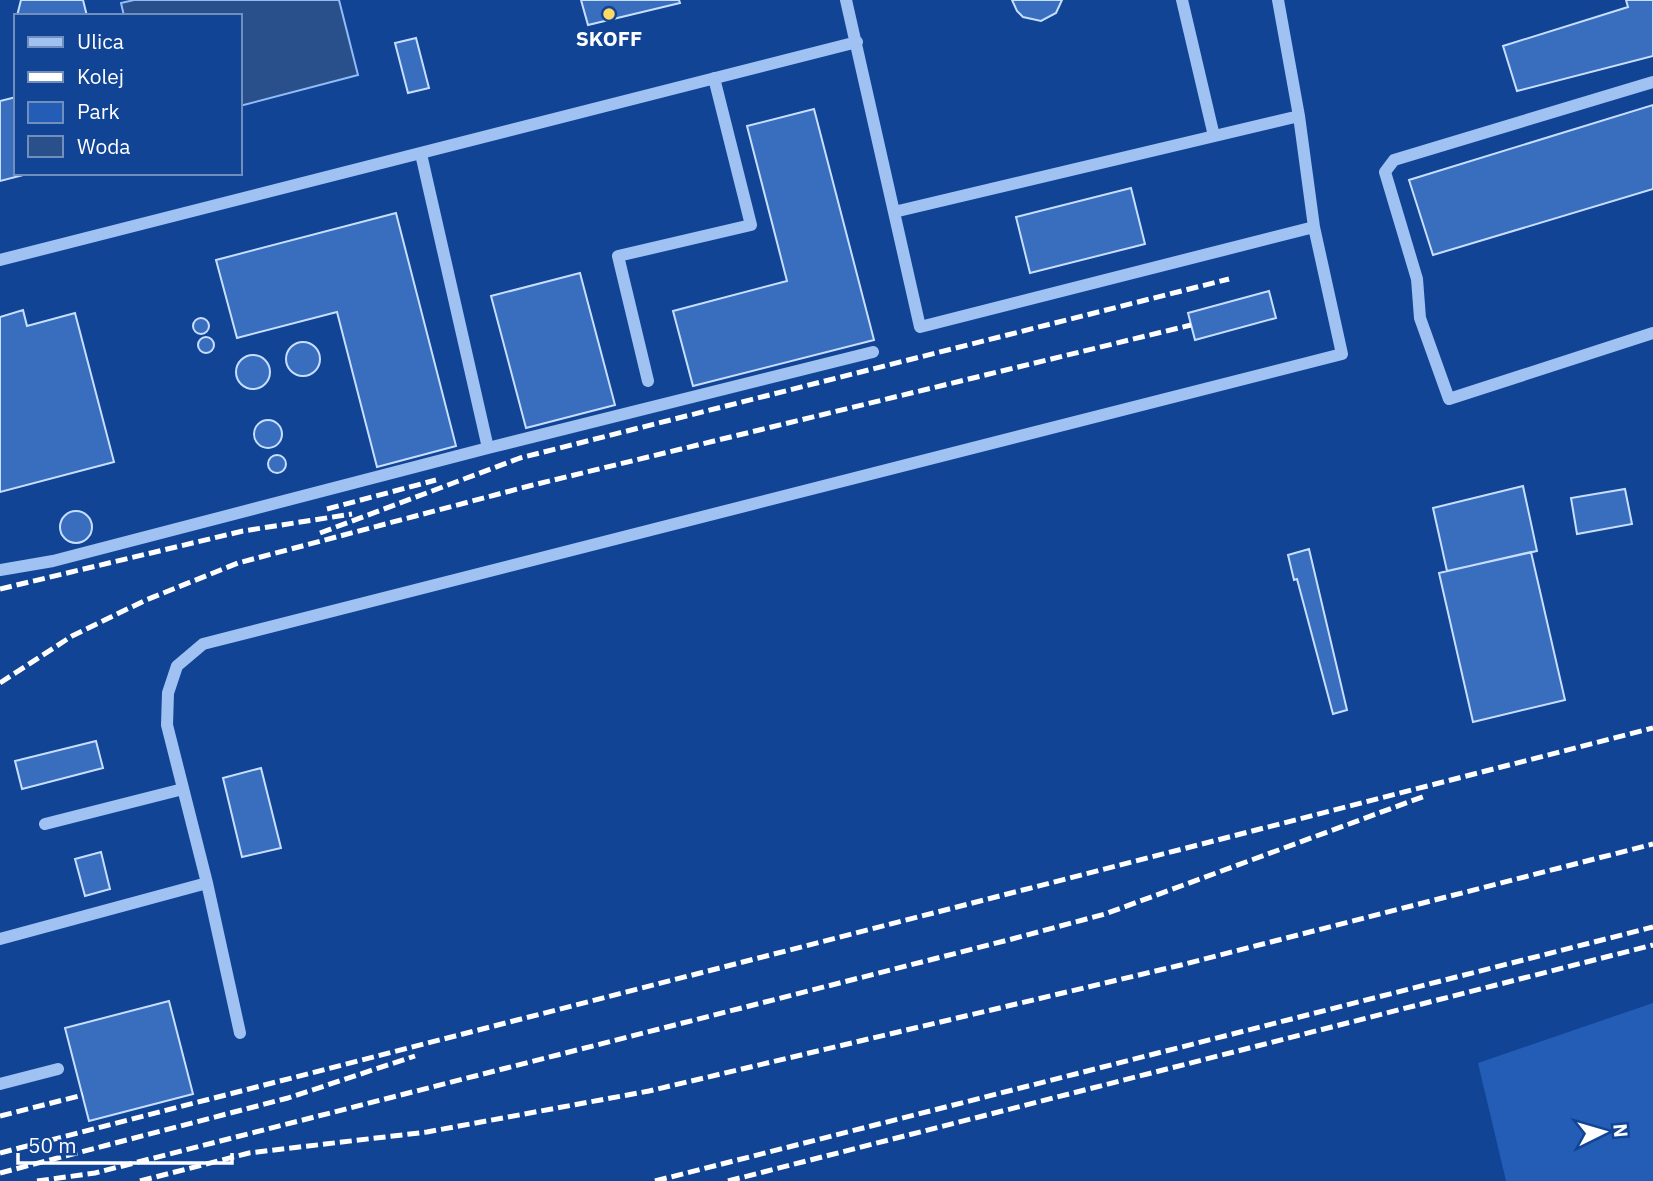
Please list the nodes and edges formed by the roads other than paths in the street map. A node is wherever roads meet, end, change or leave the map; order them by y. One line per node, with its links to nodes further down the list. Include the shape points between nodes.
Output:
1 (846, 0): 4 (lane)
2 (1182, 0): 8 (lane)
3 (1278, 0): 7 (lane)
4 (857, 42): 5 (lane); 10 (lane)
5 (714, 78): 9 (lane); 15 (lane, via 751,225 618,256)
6 (1653, 82): 13 (lane, via 1394,160 1385,173 1417,279 1420,318 1449,399)
7 (1299, 116): 8 (lane); 11 (lane)
8 (1214, 136): 10 (lane)
9 (421, 154): 12 (lane); 16 (lane)
10 (894, 212): 11 (lane, via 920,327)
11 (1314, 227): 18 (lane, via 1342,354 203,644 177,666 168,693 167,725)
12 (0, 260)
13 (1653, 333)
14 (873, 352): 16 (lane)
15 (648, 381)
16 (488, 448): 17 (lane, via 53,561)
17 (0, 570)
18 (183, 789): 19 (lane); 20 (lane)
19 (45, 824)
20 (207, 883): 21 (lane); 22 (lane)
21 (0, 939)
22 (240, 1033)
23 (58, 1069): 24 (lane)
24 (0, 1084)

